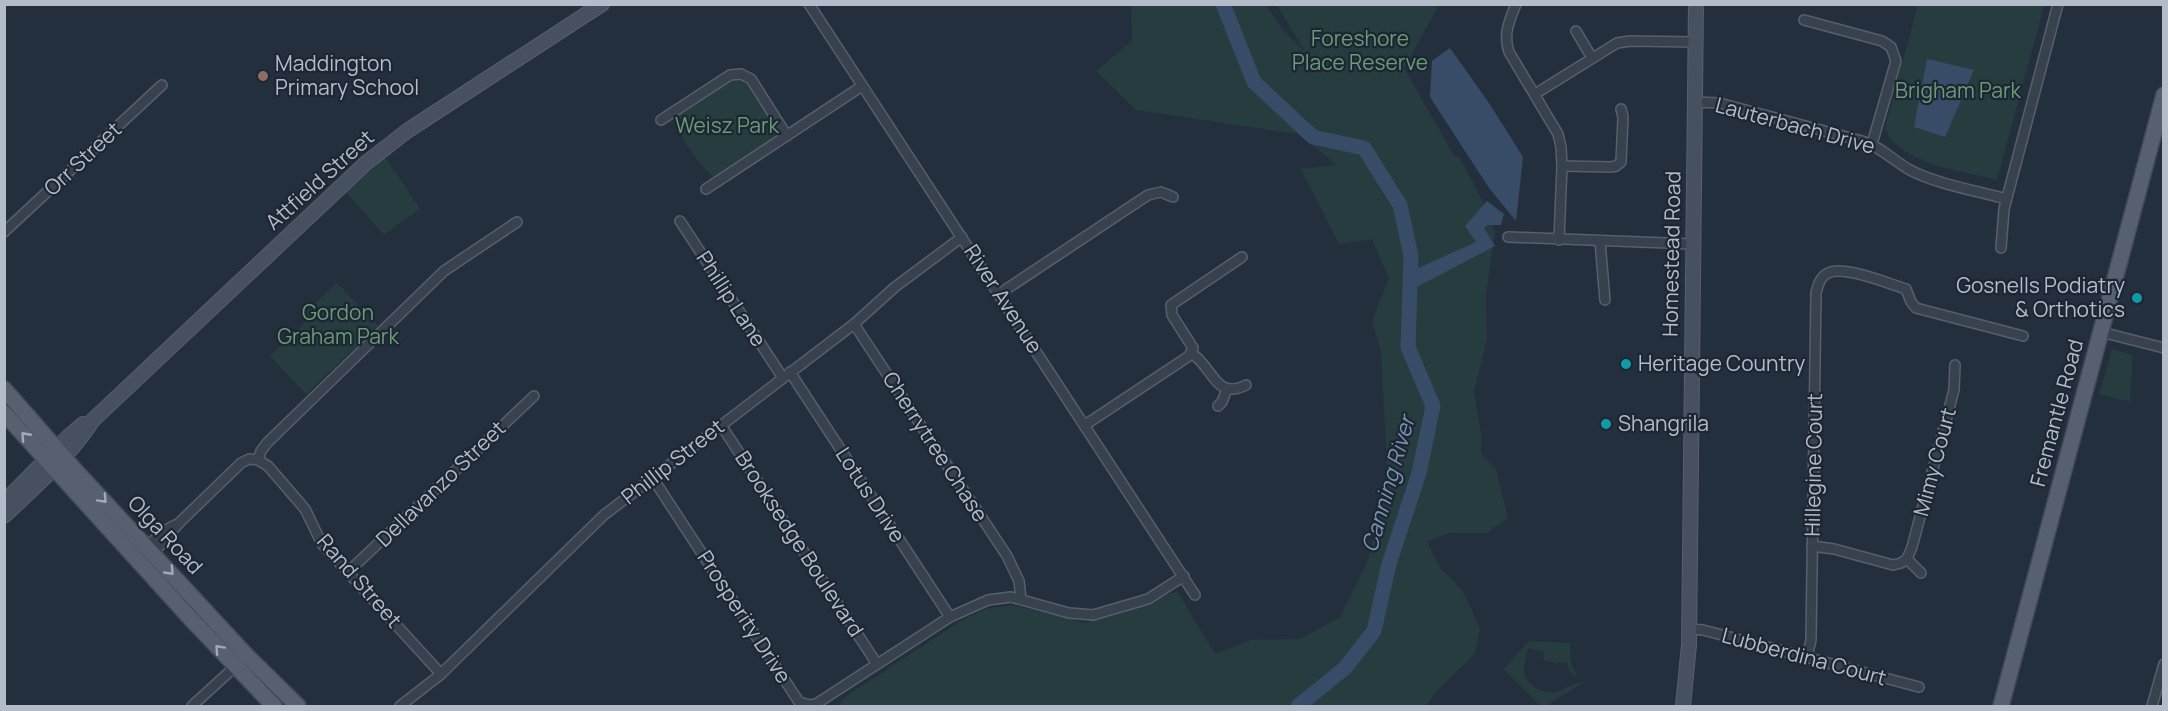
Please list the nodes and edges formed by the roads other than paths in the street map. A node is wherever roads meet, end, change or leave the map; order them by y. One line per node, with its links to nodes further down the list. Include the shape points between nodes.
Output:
1 (602, 4): 50 (street, Attfield Street, via 366,162)
2 (809, 4): 11 (street, River Avenue)
3 (1516, 4): 12 (street, via 1506,42)
4 (1696, 4): 8 (street, Homestead Road)
5 (2058, 4): 22 (street)
6 (1804, 20): 18 (street, via 1892,47 1896,61)
7 (1576, 31): 9 (street)
8 (1696, 42): 9 (street, via 1623,41); 14 (street, Homestead Road)
9 (1593, 58): 12 (street)
10 (162, 85): 25 (street, Orr Street)
11 (862, 86): 17 (street); 26 (street, River Avenue)
12 (1535, 94): 19 (street, via 1558,134)
13 (2163, 95): 36 (main road, Fremantle Road)
14 (1696, 102): 18 (street, Lauterbach Drive, via 1719,103); 30 (street, Homestead Road)
15 (1621, 109): 19 (street, via 1621,162 1611,167)
16 (661, 120): 17 (street, via 730,75 741,74 751,79)
17 (787, 136): 20 (street)
18 (1872, 144): 22 (street, Lauterbach Drive, via 1909,170)
19 (1562, 166): 28 (street)
20 (706, 189)
21 (1173, 197): 33 (street, via 1161,192 1148,195)
22 (2006, 199): 31 (street)
23 (680, 220): 41 (street, Phillip Lane)
24 (517, 222): 51 (street, via 444,271 267,443)
25 (4, 232)
26 (962, 237): 33 (street, River Avenue); 35 (street, Phillip Street)
27 (1508, 237): 28 (street)
28 (1559, 240): 29 (street)
29 (1600, 241): 30 (street); 34 (street)
30 (1693, 244): 64 (street, Homestead Road)
31 (2001, 248)
32 (1242, 257): 39 (street, via 1171,305 1172,315 1191,343)
33 (999, 294): 49 (street, River Avenue)
34 (1605, 300)
35 (854, 324): 41 (street, Phillip Street); 62 (street, Cherrytree Chase, via 1007,556 1014,572)
36 (2101, 332): 38 (street); 81 (main road, Fremantle Road)
37 (2023, 336): 55 (street, Hillegine Court, via 1916,308 1906,289 1887,283 1842,271 1825,275 1816,293)
38 (2163, 348)
39 (1191, 353): 44 (street); 49 (street)
40 (1955, 364): 57 (street, Mimy Court, via 1954,390)
41 (786, 375): 48 (street, Phillip Street); 63 (street, Lotus Drive)
42 (1246, 385): 44 (street)
43 (4, 389): 50 (main road, Olga Road)
44 (1227, 389): 46 (street)
45 (534, 396): 58 (street, Dellavanzo Street)
46 (1218, 406)
47 (4, 413): 50 (main road, Olga Road, one-way to 47)
48 (721, 425): 52 (street, Phillip Street); 67 (street, Brooksedge Boulevard)
49 (1085, 425): 60 (street, River Avenue)
50 (55, 458): 53 (street, Attfield Street); 54 (street, Attfield Street); 56 (main road, Olga Road)
51 (258, 460): 56 (street, via 241,463 179,523 164,531); 58 (street, Rand Street, via 268,466 305,509 322,544)
52 (652, 477): 67 (street, Prosperity Drive, via 799,702 816,704); 70 (street, Phillip Street, via 604,515)
53 (4, 502)
54 (4, 516)
55 (1812, 546): 57 (street, via 1893,565); 66 (street, Hillegine Court, via 1811,640)
56 (145, 555): 65 (main road, Olga Road, one-way to 65); 69 (main road, Olga Road, one-way to 56)
57 (1907, 559): 59 (street)
58 (348, 572): 70 (street, Rand Street)
59 (1921, 573)
60 (1184, 576): 61 (street, River Avenue); 62 (street, Prosperity Drive, via 1148,598 1093,615 1069,613)
61 (1195, 595)
62 (1016, 598): 63 (street, Prosperity Drive, via 988,600)
63 (950, 617): 67 (street, Prosperity Drive)
64 (1688, 629): 66 (street, Lubberdina Court); 72 (street, Homestead Road)
65 (247, 656): 69 (street); 71 (main road, Olga Road)
66 (1807, 657): 73 (street, Lubberdina Court)
67 (877, 664)
68 (2163, 664): 82 (street)
69 (236, 667): 74 (street); 75 (main road, Olga Road)
70 (441, 674): 78 (street, Phillip Street)
71 (273, 680): 76 (main road); 77 (main road, Olga Road)
72 (1686, 684): 79 (street, Homestead Road); 80 (street, Homestead Road)
73 (1919, 687)
74 (192, 706)
75 (274, 706)
76 (292, 706)
77 (298, 706)
78 (400, 706)
79 (1683, 706)
80 (1689, 706)
81 (2001, 706)
82 (2152, 706)

